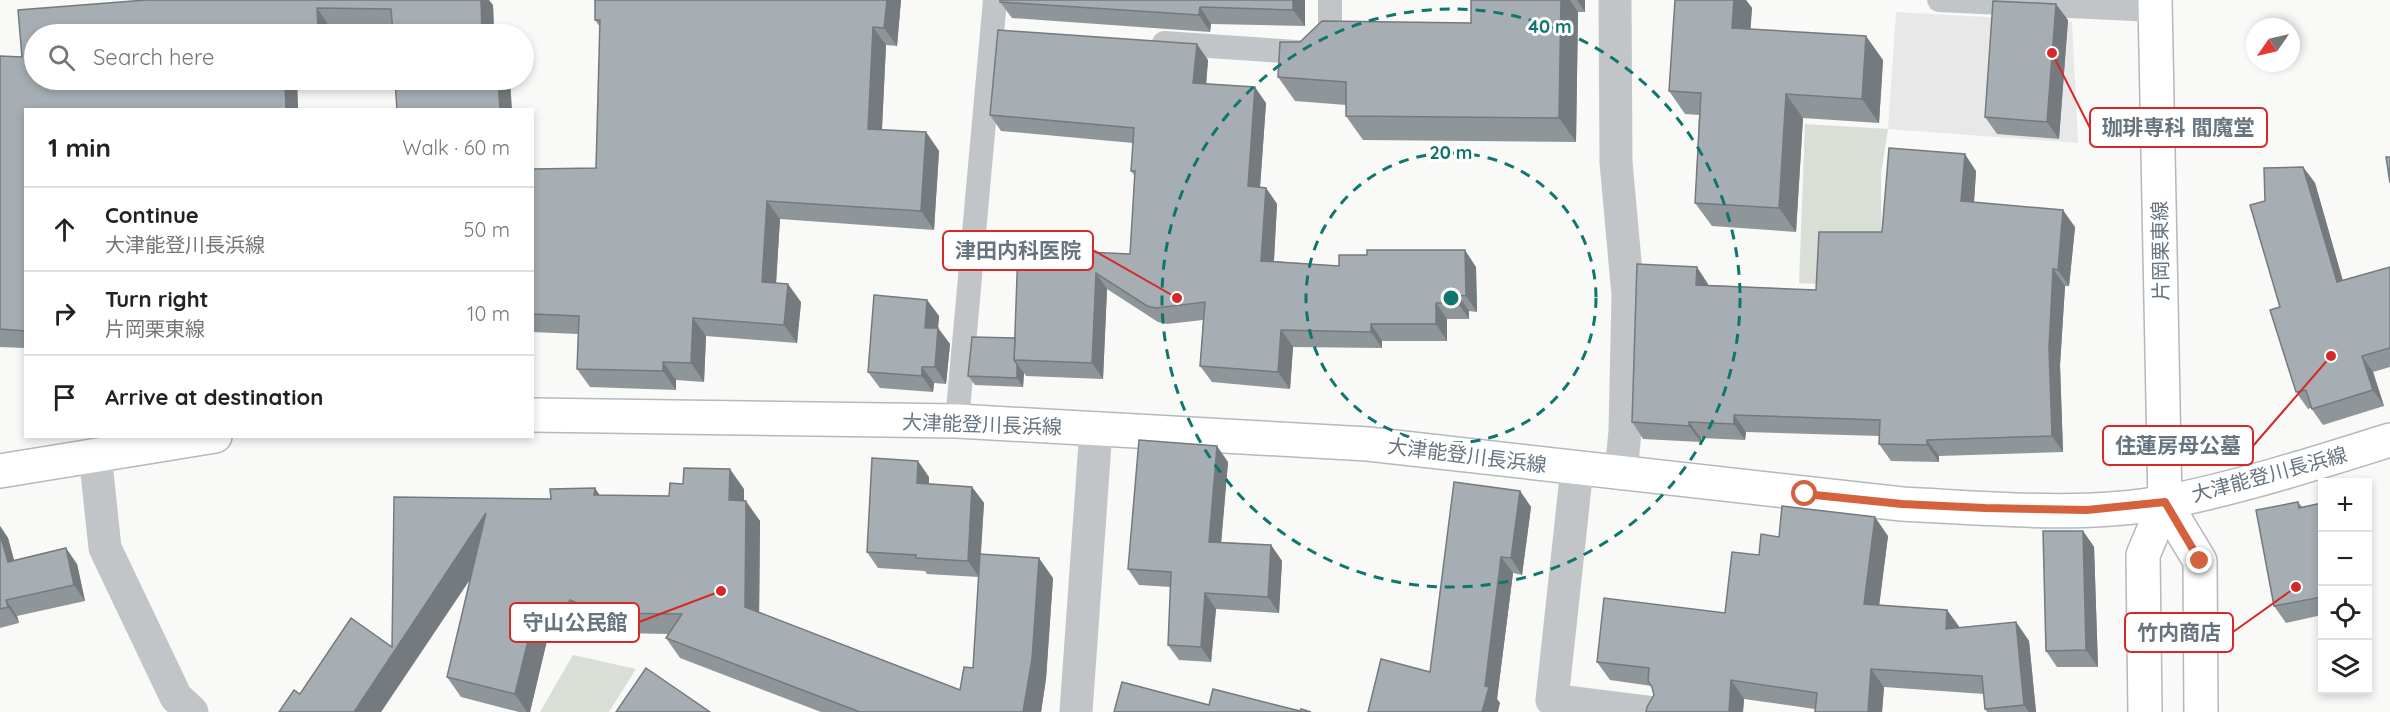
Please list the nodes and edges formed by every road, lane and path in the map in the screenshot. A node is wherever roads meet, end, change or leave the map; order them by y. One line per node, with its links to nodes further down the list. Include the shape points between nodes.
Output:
1 (995, 0): 8 (lane, via 1006,32)
2 (1330, 0): 6 (lane, via 1330,33 1311,53)
3 (1616, 0): 15 (street, via 1616,162 1628,295)
4 (1939, 0): 5 (lane)
5 (2155, 5): 16 (main road, 片岡栗東線)
6 (1147, 41)
7 (534, 415): 8 (main road, 大津能登川長浜線)
8 (957, 421): 9 (main road, 大津能登川長浜線)
9 (1096, 429): 13 (main road, 大津能登川長浜線, via 1368,444); 19 (street)
10 (202, 438): 12 (main road)
11 (2390, 440): 16 (main road, 大津能登川長浜線)
12 (95, 454): 14 (main road); 18 (street, via 105,548 176,697)
13 (1578, 468): 15 (main road, 大津能登川長浜線); 17 (street)
14 (0, 471)
15 (1621, 474): 16 (main road, 大津能登川長浜線, via 1848,499 1985,508 2087,510)
16 (2165, 502): 21 (main road, 片岡栗東線, via 2143,555); 22 (main road, 片岡栗東線, via 2200,561)
17 (1549, 706): 20 (street)
18 (192, 712)
19 (1076, 712)
20 (1648, 712)
21 (2145, 712)
22 (2201, 712)

